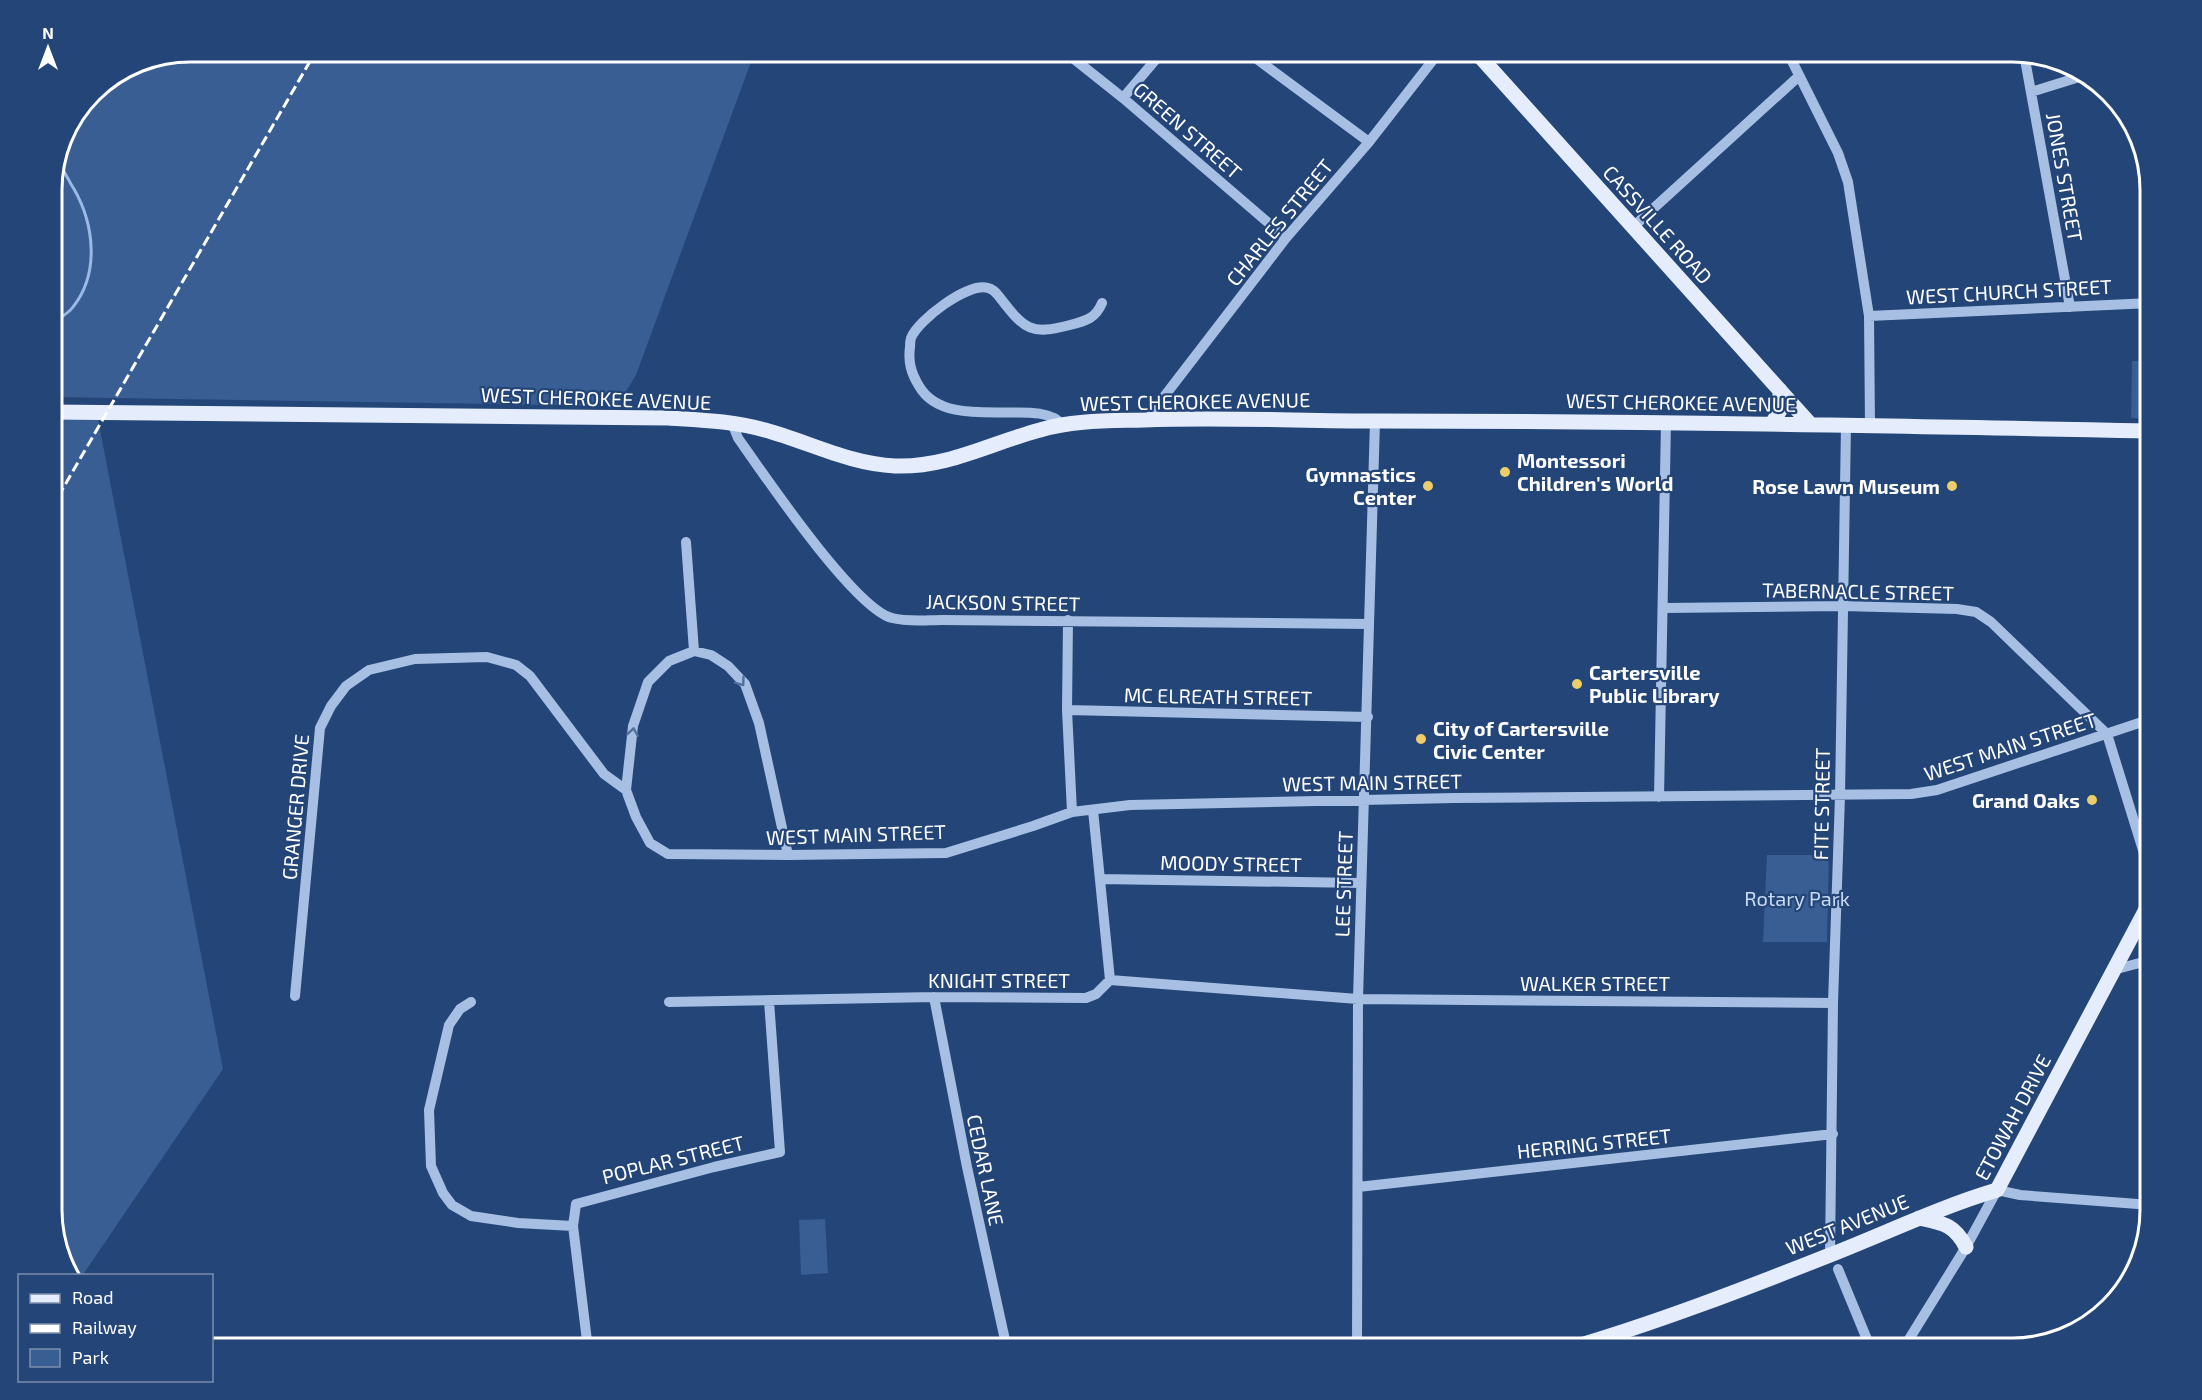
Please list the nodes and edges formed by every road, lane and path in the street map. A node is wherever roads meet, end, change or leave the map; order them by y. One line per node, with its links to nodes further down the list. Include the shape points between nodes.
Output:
1 (1079, 62): 11 (street, GREEN STREET)
2 (1154, 62): 11 (street)
3 (1261, 62): 12 (street)
4 (1431, 62): 12 (street, CHARLES STREET)
5 (1486, 62): 13 (main road, CASSVILLE ROAD)
6 (1792, 62): 8 (street)
7 (2026, 63): 10 (street, JONES STREET)
8 (1798, 77): 13 (street); 18 (street, via 1838,153 1848,182)
9 (2075, 78): 10 (street)
10 (2031, 92): 17 (street, JONES STREET)
11 (1123, 98): 14 (street, GREEN STREET)
12 (1369, 142): 14 (street, CHARLES STREET)
13 (1633, 227): 19 (main road, CASSVILLE ROAD)
14 (1286, 238): 21 (street, CHARLES STREET)
15 (1102, 303): 26 (street, via 1088,320 1056,329 1034,329 1016,318 985,286 956,296 925,319 911,337 908,357 912,374 923,393 937,405 958,411 1052,416)
16 (2140, 304): 17 (street, WEST CHURCH STREET)
17 (2070, 307): 18 (street, WEST CHURCH STREET)
18 (1869, 316): 29 (street)
19 (1780, 390): 25 (main road, via 1780,410); 27 (main road, CASSVILLE ROAD)
20 (62, 412): 24 (main road, WEST CHEROKEE AVENUE, via 646,416)
21 (1149, 420): 22 (main road, WEST CHEROKEE AVENUE); 26 (main road, WEST CHEROKEE AVENUE)
22 (1375, 421): 23 (main road, WEST CHEROKEE AVENUE); 35 (street, LEE STREET)
23 (1666, 422): 25 (main road, WEST CHEROKEE AVENUE); 33 (street)
24 (732, 423): 26 (main road, WEST CHEROKEE AVENUE, via 845,457 901,466 953,459); 34 (street, JACKSON STREET, via 738,438 797,520 872,607 892,618)
25 (1772, 424): 27 (main road, WEST CHEROKEE AVENUE)
26 (1062, 425)
27 (1811, 425): 28 (main road, WEST CHEROKEE AVENUE)
28 (1846, 425): 29 (main road, WEST CHEROKEE AVENUE); 32 (street, FITE STREET)
29 (1870, 426): 30 (main road, WEST CHEROKEE AVENUE)
30 (2140, 431)
31 (686, 542): 36 (street)
32 (1842, 606): 33 (street, TABERNACLE STREET); 40 (street, TABERNACLE STREET, via 1976,612); 42 (street, FITE STREET)
33 (1664, 608): 43 (street)
34 (1068, 620): 35 (street, JACKSON STREET); 37 (street)
35 (1369, 624): 38 (street, LEE STREET)
36 (694, 651): 41 (street, one-way to 36, via 633,726 648,682 669,662); 48 (street, one-way to 48, via 720,660 745,684 759,723)
37 (1067, 710): 38 (street, MC ELREATH STREET); 46 (street)
38 (1368, 717): 44 (street, LEE STREET)
39 (2140, 723): 40 (street, WEST MAIN STREET)
40 (2107, 734): 42 (street, WEST MAIN STREET, via 1936,790); 47 (street, TABERNACLE STREET)
41 (626, 790): 48 (street, WEST MAIN STREET, via 650,843 668,854); 55 (street, GRANGER DRIVE, via 604,774 530,676 516,665 477,657 415,659 369,669 346,686 320,728)
42 (1840, 795): 43 (street, WEST MAIN STREET); 61 (street, FITE STREET)
43 (1659, 797): 44 (street, WEST MAIN STREET)
44 (1363, 800): 45 (street, WEST MAIN STREET); 50 (street, LEE STREET)
45 (1093, 810): 46 (street, WEST MAIN STREET); 49 (street)
46 (1072, 812): 48 (street, WEST MAIN STREET, via 946,853)
47 (2140, 840)
48 (788, 855)
49 (1100, 879): 50 (street, MOODY STREET); 54 (street)
50 (1361, 883): 57 (street, LEE STREET)
51 (2140, 920): 53 (main road, ETOWAH DRIVE)
52 (2140, 963): 53 (street)
53 (2113, 970): 64 (main road, ETOWAH DRIVE)
54 (1110, 980): 56 (street, KNIGHT STREET, via 1086,998); 57 (street)
55 (295, 996)
56 (934, 997): 58 (street, KNIGHT STREET); 72 (street, CEDAR LANE)
57 (1358, 999): 61 (street, WALKER STREET); 63 (street, LEE STREET)
58 (769, 1001): 60 (street, KNIGHT STREET); 67 (street, POPLAR STREET, via 780,1152 576,1204)
59 (471, 1002): 67 (street, via 460,1009 449,1025 429,1110 431,1166 443,1193 452,1205 471,1216)
60 (669, 1002)
61 (1833, 1003): 62 (street, FITE STREET)
62 (1833, 1134): 63 (street, HERRING STREET); 69 (street, FITE STREET)
63 (1358, 1188): 73 (street, LEE STREET)
64 (1997, 1190): 65 (street, WEST AVENUE); 66 (main road, WEST AVENUE); 68 (street, ETOWAH DRIVE)
65 (2140, 1204)
66 (1919, 1218): 68 (main road, via 1953,1228); 69 (main road, WEST AVENUE)
67 (573, 1226): 71 (street)
68 (1966, 1247): 76 (street, ETOWAH DRIVE)
69 (1830, 1255): 74 (main road, WEST AVENUE)
70 (1838, 1269): 75 (street)
71 (587, 1338)
72 (1005, 1338)
73 (1357, 1338)
74 (1601, 1338)
75 (1866, 1338)
76 (1910, 1338)

